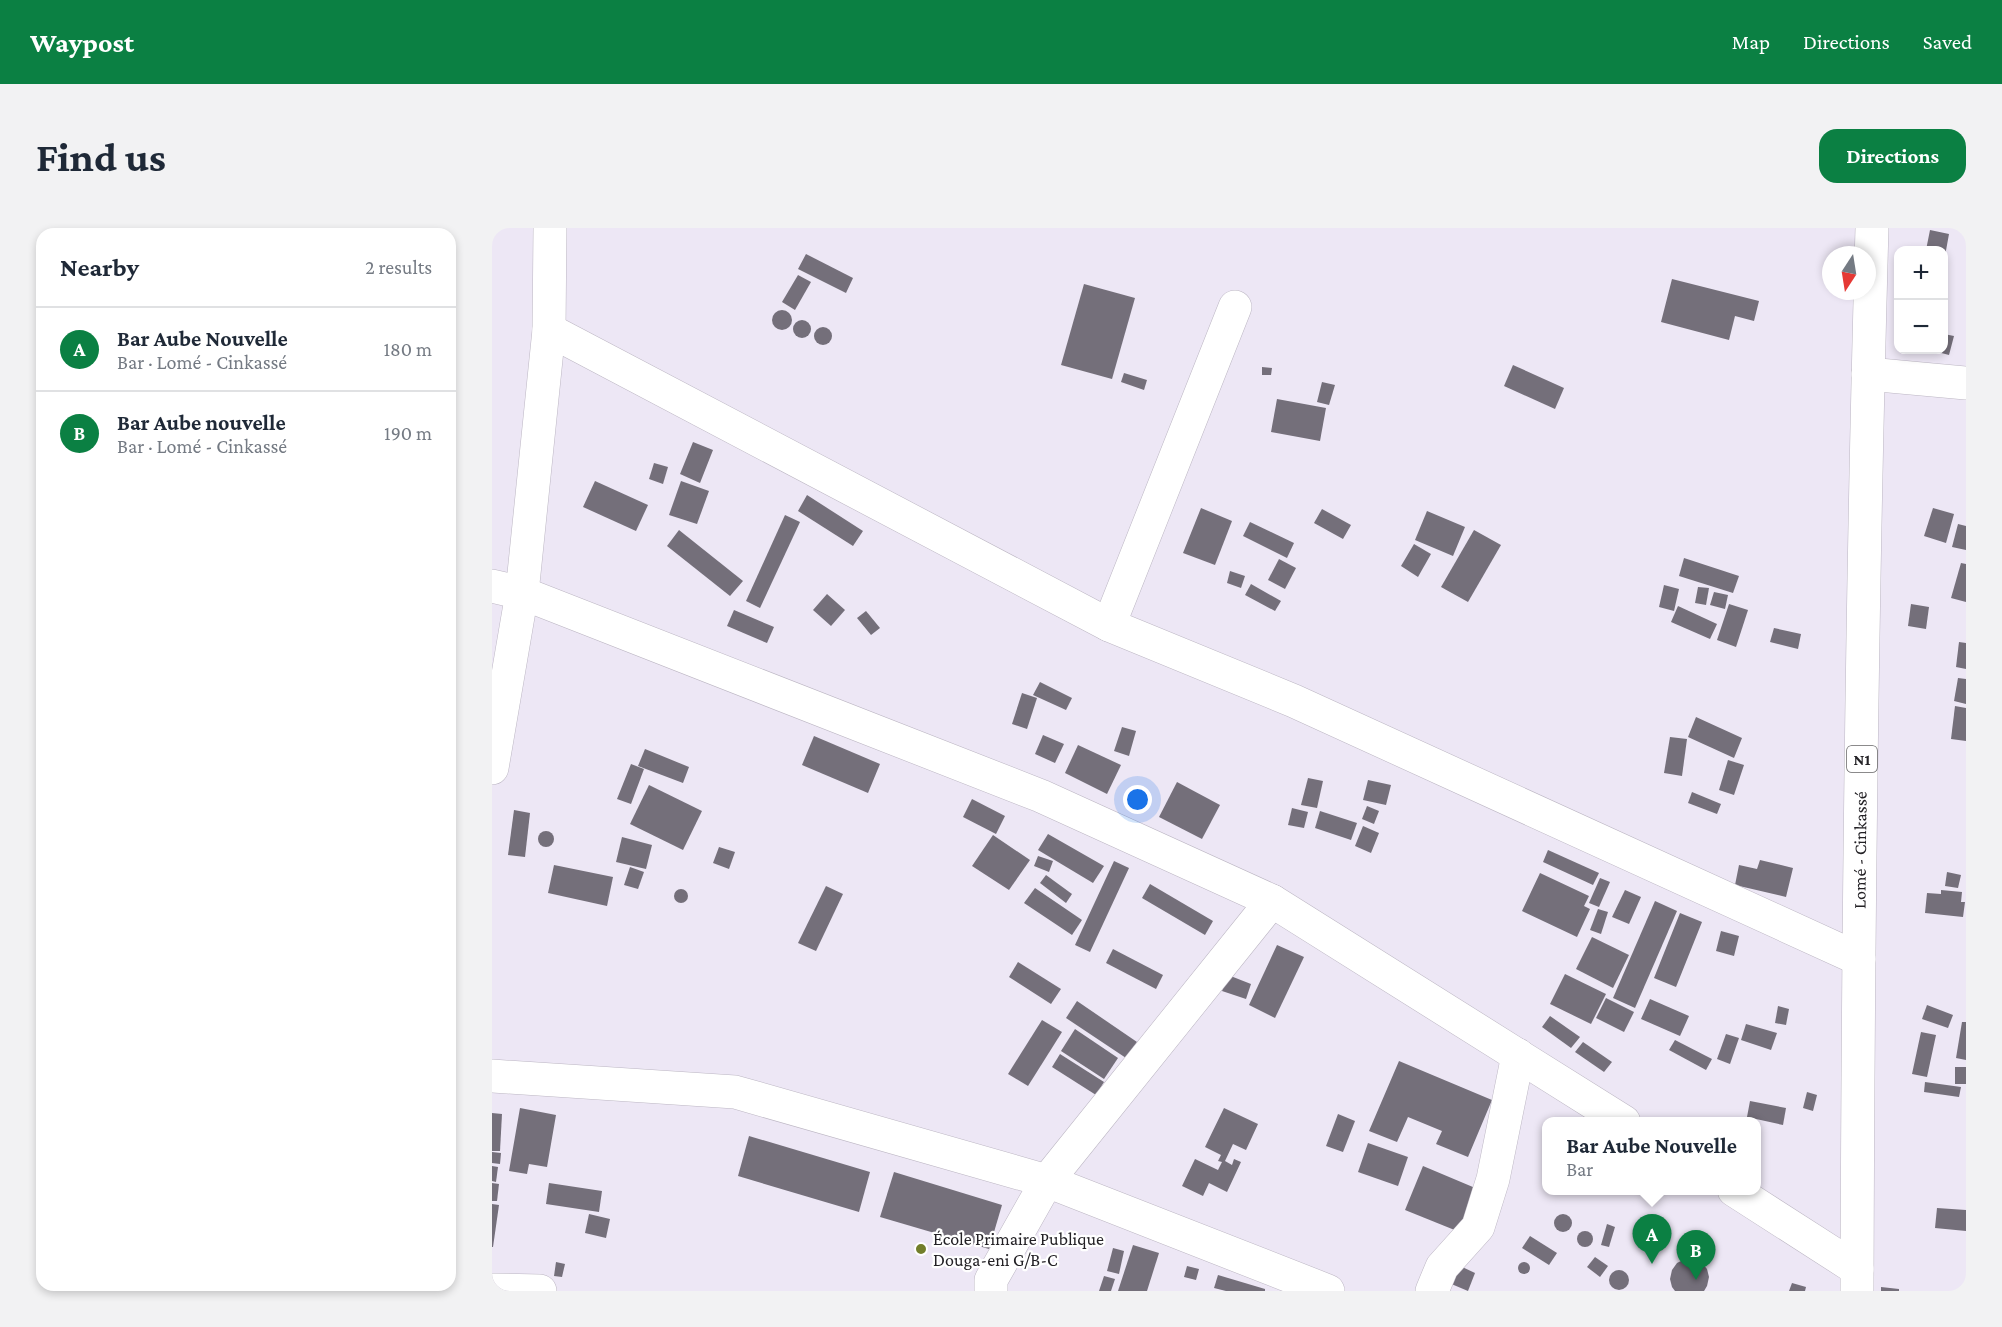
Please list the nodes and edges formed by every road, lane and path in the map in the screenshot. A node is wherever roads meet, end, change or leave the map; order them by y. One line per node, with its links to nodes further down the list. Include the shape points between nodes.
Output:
1 (550, 228): 4 (main road)
2 (1872, 228): 5 (main road, Lomé - Cinkassé / N1)
3 (1234, 307): 8 (main road)
4 (549, 330): 7 (main road); 8 (main road)
5 (1868, 375): 6 (main road); 11 (main road, Lomé - Cinkassé / N1)
6 (1966, 383)
7 (507, 590): 9 (main road); 10 (main road, via 1041,796)
8 (1109, 625): 11 (main road, via 1294,701)
9 (492, 768)
10 (1272, 901): 12 (main road); 15 (main road)
11 (1859, 959): 17 (main road, Lomé - Cinkassé / N1)
12 (1518, 1055): 14 (main road); 22 (main road, via 1493,1179 1478,1227 1442,1267)
13 (492, 1076): 15 (main road, via 735,1092)
14 (1616, 1117)
15 (1047, 1181): 20 (main road, via 991,1280); 21 (main road)
16 (1740, 1195): 17 (main road)
17 (1857, 1280)
18 (492, 1290): 19 (main road)
19 (540, 1291)
20 (991, 1291)
21 (1328, 1291)
22 (1431, 1291)

